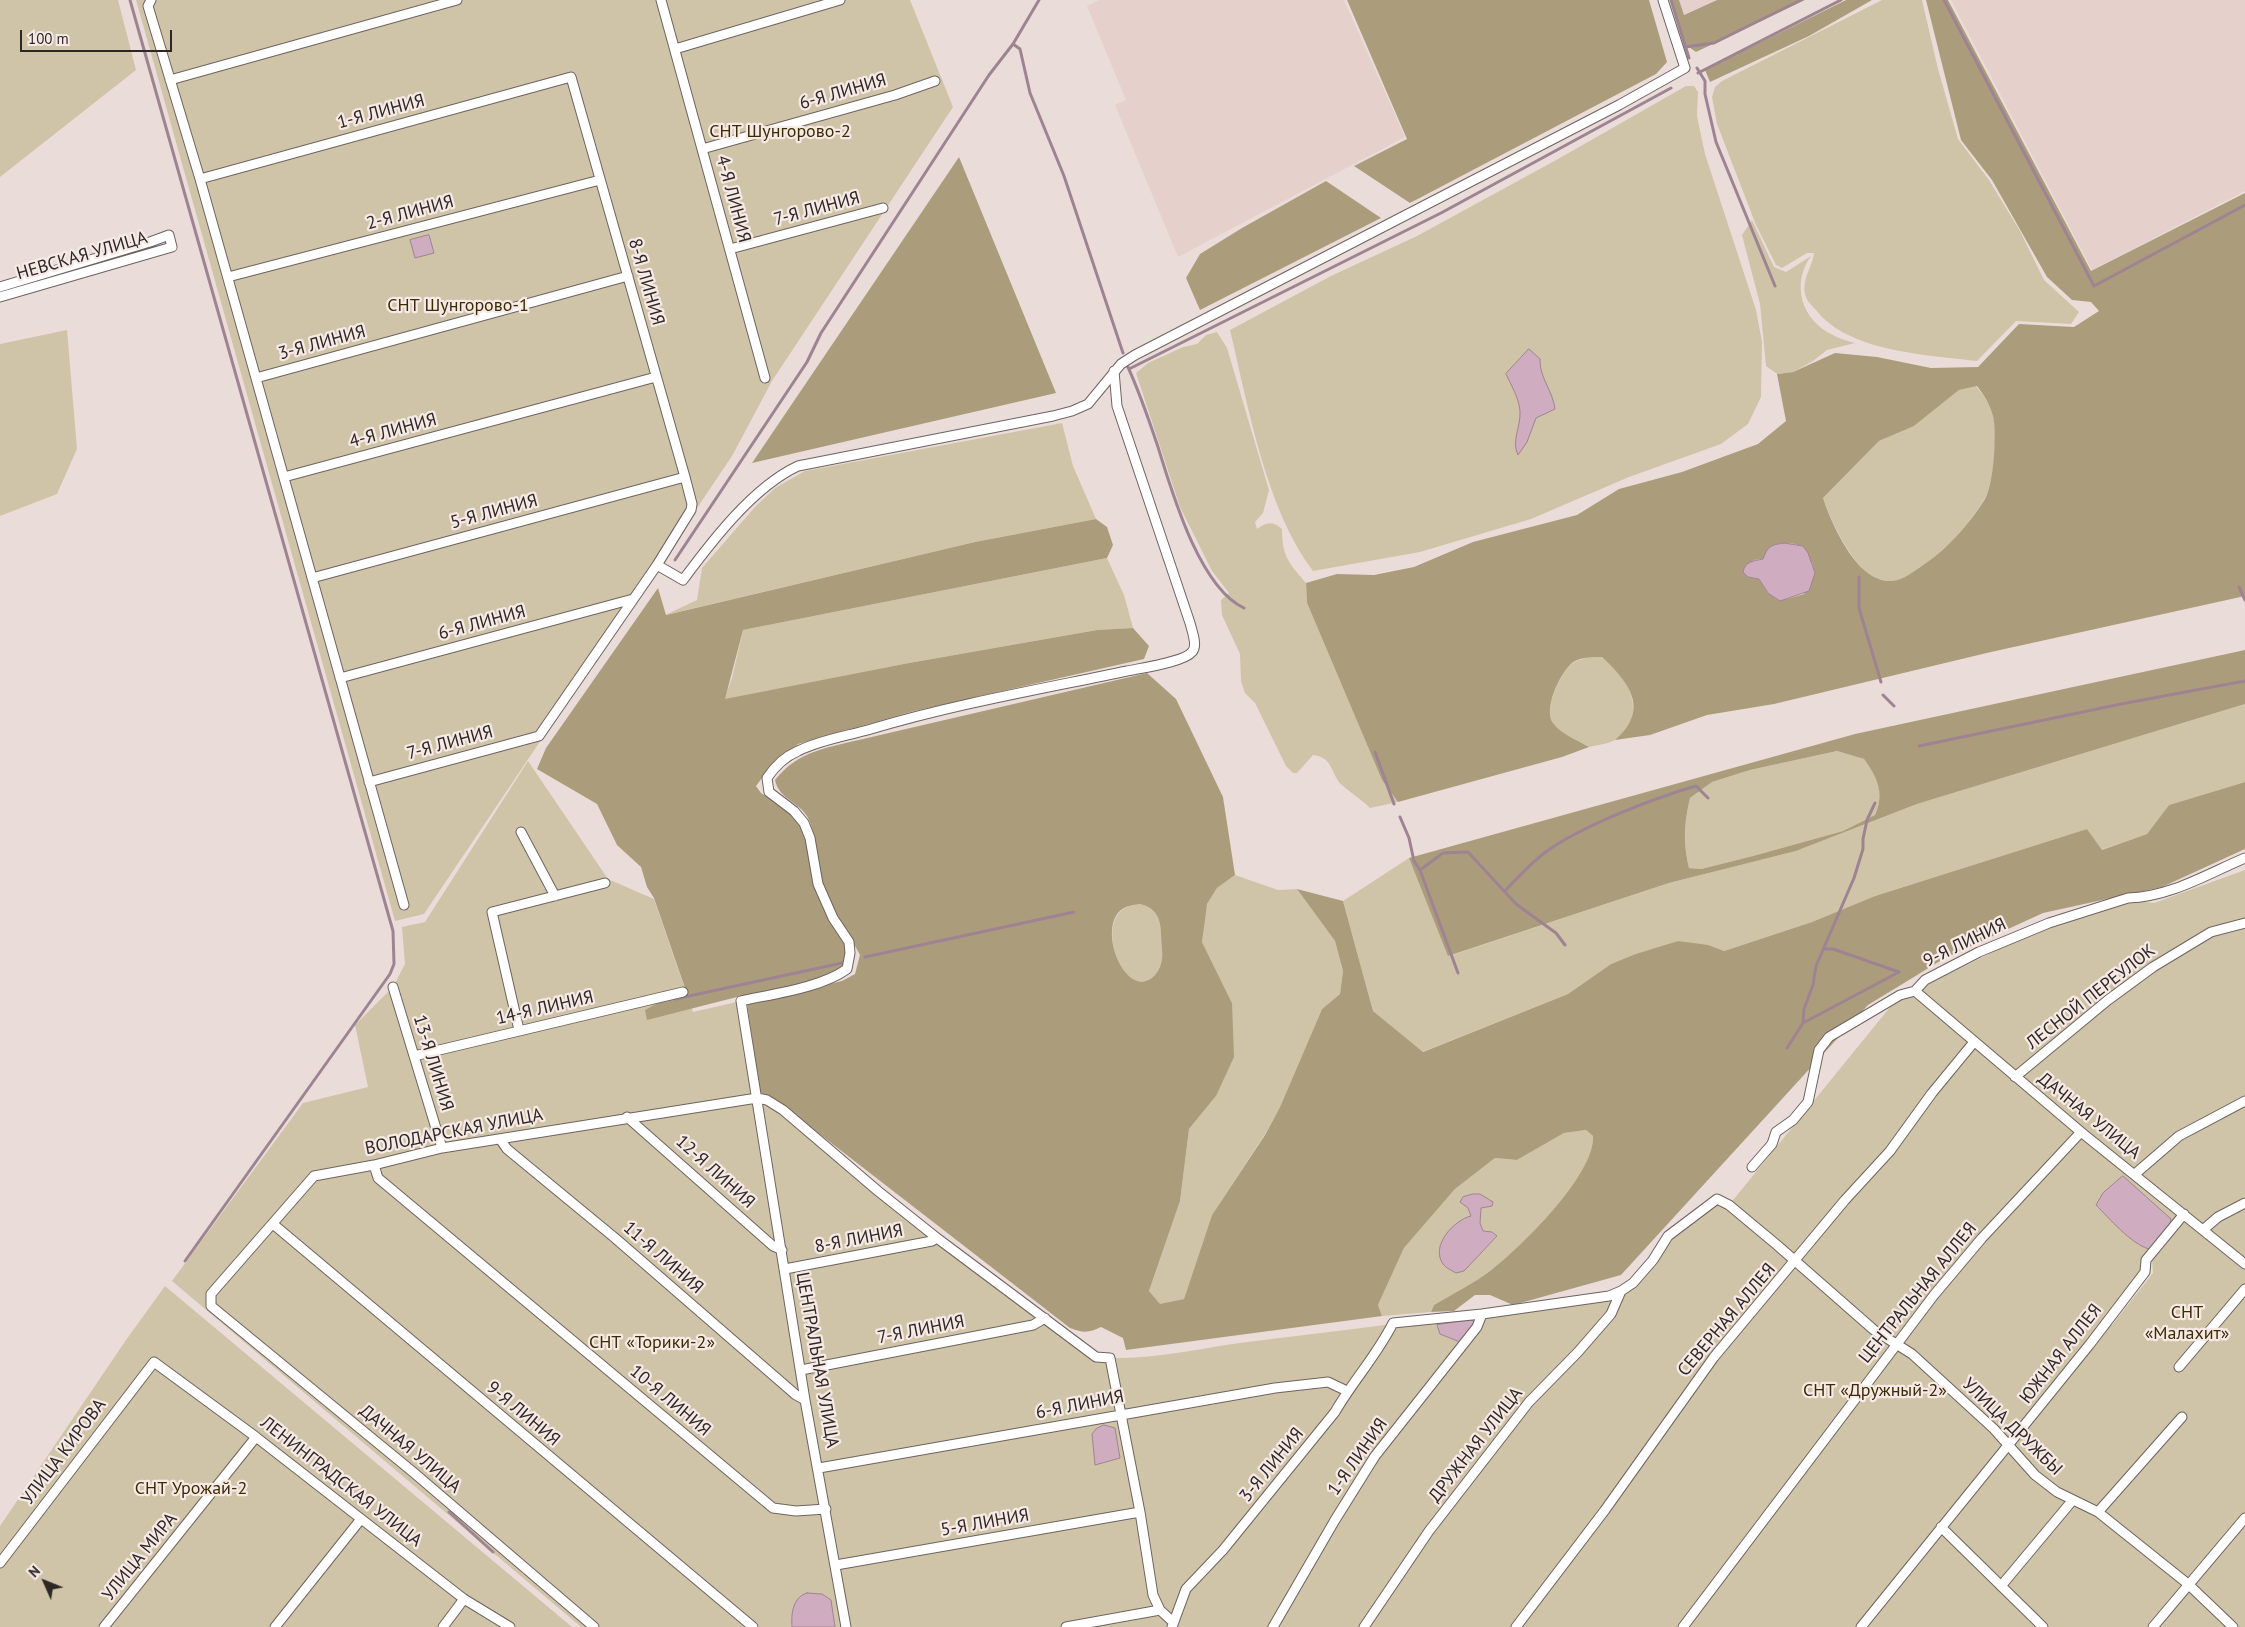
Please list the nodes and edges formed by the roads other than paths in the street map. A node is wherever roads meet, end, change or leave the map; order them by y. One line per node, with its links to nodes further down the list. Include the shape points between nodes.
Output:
1 (457, 0): 8 (street)
2 (662, 0): 6 (street, 4-Я ЛИНИЯ)
3 (840, 0): 6 (street)
4 (1663, 0): 19 (street, via 1685,68 1135,355)
5 (150, 3): 8 (street)
6 (675, 50): 10 (street, 4-Я ЛИНИЯ)
7 (571, 78): 11 (street, 1-Я ЛИНИЯ); 12 (street, 8-Я ЛИНИЯ)
8 (170, 80): 11 (street)
9 (934, 81): 10 (street, 6-Я ЛИНИЯ)
10 (702, 149): 14 (street, 4-Я ЛИНИЯ)
11 (200, 179): 16 (street)
12 (600, 180): 15 (street, 8-Я ЛИНИЯ); 16 (street, 2-Я ЛИНИЯ)
13 (883, 208): 14 (street, 7-Я ЛИНИЯ)
14 (730, 249): 22 (street, 4-Я ЛИНИЯ)
15 (628, 276): 20 (street, 8-Я ЛИНИЯ); 21 (street, 3-Я ЛИНИЯ)
16 (228, 278): 21 (street)
17 (0, 287): 18 (street, НЕВСКАЯ УЛИЦА, via 169,235 172,246)
18 (0, 297)
19 (1114, 371): 25 (street, via 1088,404 1072,411 798,466 766,485 683,580); 43 (street, ЦЕНТРАЛЬНАЯ УЛИЦА, via 1117,406 1190,623 1194,650 1182,658 912,717 798,750 774,768 767,778 769,792 804,823 818,884 849,942 850,953 847,969 838,976 741,1001)
20 (656, 376): 23 (street, 4-Я ЛИНИЯ); 24 (street, 8-Я ЛИНИЯ)
21 (256, 378): 23 (street)
22 (765, 378)
23 (284, 477): 26 (street)
24 (685, 477): 25 (street, 8-Я ЛИНИЯ, via 691,510); 26 (street, 5-Я ЛИНИЯ)
25 (657, 565): 27 (street)
26 (312, 578): 28 (street)
27 (633, 599): 28 (street, 6-Я ЛИНИЯ); 29 (street, 7-Я ЛИНИЯ, via 539,736)
28 (340, 678): 29 (street)
29 (369, 782): 34 (street)
30 (521, 832): 33 (street)
31 (2245, 858): 37 (street, 9-Я ЛИНИЯ, via 2197,881 2143,898 2128,898 2023,933 1925,980)
32 (605, 883): 33 (street)
33 (555, 896): 39 (street, via 492,912)
34 (404, 905)
35 (2245, 923): 42 (street, ЛЕСНОЙ ПЕРЕУЛОК, via 2211,932 2153,967)
36 (393, 987): 41 (street, 13-Я ЛИНИЯ)
37 (1915, 991): 40 (street, ДАЧНАЯ УЛИЦА); 50 (street, 9-Я ЛИНИЯ, via 1900,994 1829,1037 1819,1050 1808,1102 1793,1120 1776,1132 1772,1144)
38 (683, 992): 39 (street, 14-Я ЛИНИЯ)
39 (519, 1030): 41 (street, 14-Я ЛИНИЯ)
40 (1974, 1042): 42 (street, ДАЧНАЯ УЛИЦА); 58 (street, СЕВЕРНАЯ АЛЛЕЯ, via 1890,1151 1845,1200)
41 (414, 1056): 48 (street, 13-Я ЛИНИЯ)
42 (2015, 1077): 46 (street, ДАЧНАЯ УЛИЦА)
43 (756, 1098): 45 (street, ВОЛОДАРСКАЯ УЛИЦА); 56 (street, via 767,1100 783,1110); 57 (street, ЦЕНТРАЛЬНАЯ УЛИЦА)
44 (2245, 1101): 51 (street, via 2179,1136)
45 (627, 1117): 47 (street, ВОЛОДАРСКАЯ УЛИЦА); 57 (street, 12-Я ЛИНИЯ, via 773,1246)
46 (2081, 1132): 51 (street, ДАЧНАЯ УЛИЦА); 66 (street, ЦЕНТРАЛЬНАЯ АЛЛЕЯ, via 1982,1238)
47 (500, 1139): 48 (street, ВОЛОДАРСКАЯ УЛИЦА); 71 (street, 11-Я ЛИНИЯ, via 507,1149 616,1238 796,1395)
48 (442, 1148): 49 (street, ВОЛОДАРСКАЯ УЛИЦА)
49 (374, 1165): 54 (street, ВОЛОДАРСКАЯ УЛИЦА, via 314,1176); 78 (street, 10-Я ЛИНИЯ, via 378,1178 773,1508 796,1511)
50 (1752, 1167)
51 (2135, 1174): 53 (street, ДАЧНАЯ УЛИЦА)
52 (2245, 1203): 55 (street, via 2218,1217)
53 (2184, 1214): 55 (street, ДАЧНАЯ УЛИЦА); 75 (street, ЮЖНАЯ АЛЛЕЯ, via 2146,1260 2145,1272)
54 (273, 1224): 63 (street, ВОЛОДАРСКАЯ УЛИЦА); 96 (street, 9-Я ЛИНИЯ)
55 (2204, 1229): 59 (street, ДАЧНАЯ УЛИЦА)
56 (937, 1238): 60 (street, 8-Я ЛИНИЯ, via 932,1242); 65 (street)
57 (782, 1250): 60 (street, ЦЕНТРАЛЬНАЯ УЛИЦА)
58 (1796, 1262): 62 (street, УЛИЦА ДРУЖБЫ, via 1729,1205 1717,1199 1668,1236 1653,1260 1633,1283); 66 (street, УЛИЦА ДРУЖБЫ, via 1874,1330); 101 (street, СЕВЕРНАЯ АЛЛЕЯ, via 1714,1357 1605,1510)
59 (2245, 1264)
60 (785, 1269): 69 (street, ЦЕНТРАЛЬНАЯ УЛИЦА)
61 (2245, 1289): 68 (street)
62 (1621, 1291): 64 (street, via 1609,1296); 100 (street, ДРУЖНАЯ УЛИЦА, via 1611,1314 1528,1402 1428,1531)
63 (211, 1294): 95 (street, ДАЧНАЯ УЛИЦА, via 211,1306 413,1472)
64 (1482, 1314): 70 (street, 3-Я ЛИНИЯ, via 1393,1323 1383,1343); 99 (street, 1-Я ЛИНИЯ, via 1477,1327 1375,1456)
65 (1045, 1318): 69 (street, 7-Я ЛИНИЯ, via 1033,1325); 72 (street, via 1096,1357 1110,1358)
66 (1897, 1344): 75 (street, УЛИЦА ДРУЖБЫ, via 1994,1428); 102 (street, ЦЕНТРАЛЬНАЯ АЛЛЕЯ)
67 (154, 1362): 74 (street, ЛЕНИНГРАДСКАЯ УЛИЦА); 84 (street, УЛИЦА КИРОВА)
68 (2179, 1368)
69 (801, 1370): 71 (street, ЦЕНТРАЛЬНАЯ УЛИЦА)
70 (1347, 1391): 72 (street, 6-Я ЛИНИЯ, via 1328,1382); 90 (street, 3-Я ЛИНИЯ, via 1335,1412 1277,1486 1224,1550 1186,1589)
71 (806, 1400): 76 (street, ЦЕНТРАЛЬНАЯ УЛИЦА)
72 (1120, 1414): 76 (street, 6-Я ЛИНИЯ); 79 (street)
73 (2182, 1417): 80 (street)
74 (256, 1437): 82 (street, ЛЕНИНГРАДСКАЯ УЛИЦА); 91 (street, УЛИЦА МИРА)
75 (2008, 1447): 77 (street, УЛИЦА ДРУЖБЫ, via 2035,1475); 83 (street, ЮЖНАЯ АЛЛЕЯ)
76 (819, 1468): 78 (street, ЦЕНТРАЛЬНАЯ УЛИЦА)
77 (2072, 1501): 80 (street, УЛИЦА ДРУЖБЫ); 87 (street)
78 (826, 1509): 85 (street, ЦЕНТРАЛЬНАЯ УЛИЦА)
79 (1140, 1512): 85 (street, 5-Я ЛИНИЯ); 89 (street, via 1153,1595)
80 (2098, 1512): 86 (street, УЛИЦА ДРУЖБЫ)
81 (2245, 1518): 86 (street)
82 (362, 1519): 88 (street, ЛЕНИНГРАДСКАЯ УЛИЦА); 92 (street)
83 (1941, 1527): 87 (street); 103 (street, ЮЖНАЯ АЛЛЕЯ)
84 (0, 1563)
85 (836, 1565): 97 (street, ЦЕНТРАЛЬНАЯ УЛИЦА)
86 (2188, 1584): 105 (street); 106 (street, УЛИЦА ДРУЖБЫ)
87 (2001, 1586): 104 (street)
88 (464, 1599): 93 (street); 94 (street, ЛЕНИНГРАДСКАЯ УЛИЦА)
89 (1160, 1610): 90 (street); 98 (street)
90 (1173, 1624)
91 (104, 1627)
92 (276, 1627)
93 (443, 1627)
94 (510, 1627)
95 (594, 1627)
96 (753, 1627)
97 (846, 1627)
98 (1066, 1627)
99 (1273, 1627)
100 (1364, 1627)
101 (1516, 1627)
102 (1683, 1627)
103 (1861, 1627)
104 (2043, 1627)
105 (2153, 1627)
106 (2232, 1627)

